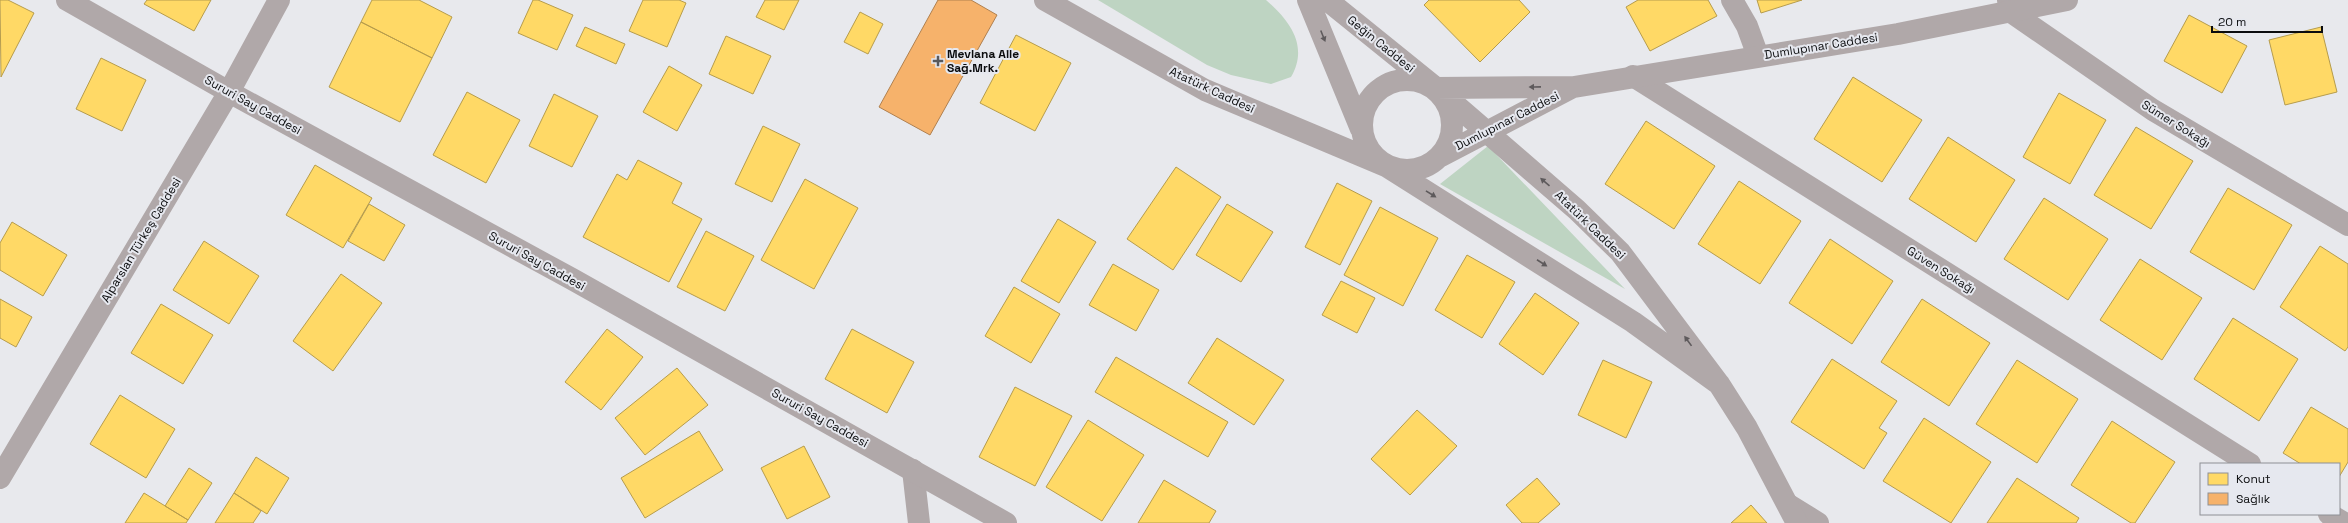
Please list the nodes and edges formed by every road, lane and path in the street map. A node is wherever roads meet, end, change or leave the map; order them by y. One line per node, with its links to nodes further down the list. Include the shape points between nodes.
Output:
1 (67, 0): 13 (street, Sururi Say Caddesi)
2 (279, 0): 13 (street, Alparslan Türkeş Caddesi)
3 (1045, 0): 17 (street, Atatürk Caddesi, via 1205,90)
4 (1308, 0): 14 (street, one-way to 14)
5 (1327, 0): 12 (street, Geğin Caddesi)
6 (1732, 0): 9 (street, via 1747,26)
7 (2067, 0): 8 (street, Dumlupınar Caddesi)
8 (2009, 6): 9 (street, Dumlupınar Caddesi, via 1898,34); 18 (street, Sümer Sokağı, via 2152,110)
9 (1758, 56): 10 (street, Dumlupınar Caddesi)
10 (1633, 76): 11 (street, Dumlupınar Caddesi); 20 (street, Güven Sokağı)
11 (1574, 87): 12 (street, Dumlupınar Caddesi, one-way to 12); 15 (street, Dumlupınar Caddesi)
12 (1436, 88): 14 (street, Atatürk Caddesi, via 1408,79 1392,81 1379,88 1368,100 1362,114); 15 (street, Atatürk Caddesi); 16 (street, via 1452,115 1449,143)
13 (229, 92): 21 (street, Sururi Say Caddesi, via 572,279); 22 (street, Alparslan Türkeş Caddesi)
14 (1361, 129): 17 (street, Atatürk Caddesi, via 1365,144 1374,157)
15 (1487, 132): 16 (street, Dumlupınar Caddesi); 19 (street, Atatürk Caddesi, one-way to 15, via 1620,252 1577,210)
16 (1441, 156): 17 (street, Atatürk Caddesi, via 1429,165 1415,170 1400,170)
17 (1386, 166): 19 (street, Atatürk Caddesi, one-way to 19, via 1633,322)
18 (2348, 225)
19 (1719, 384): 23 (street, Atatürk Caddesi, via 1747,428)
20 (2248, 463)
21 (913, 470): 25 (street); 26 (street, Sururi Say Caddesi)
22 (0, 478)
23 (1793, 514): 27 (street)
24 (2331, 515): 28 (street)
25 (919, 523)
26 (1006, 523)
27 (1818, 523)
28 (2344, 523)

